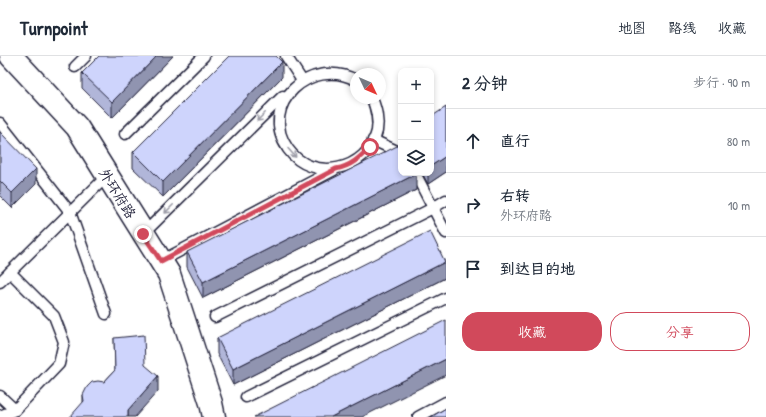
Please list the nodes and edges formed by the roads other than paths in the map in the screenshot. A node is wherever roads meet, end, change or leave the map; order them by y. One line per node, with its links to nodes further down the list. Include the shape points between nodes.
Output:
1 (11, 56): 15 (street, 外环府路, via 77,127)
2 (86, 56): 5 (lane)
3 (204, 56): 11 (lane)
4 (286, 56): 7 (lane)
5 (75, 67)
6 (350, 76): 7 (lane, via 333,71 316,72)
7 (301, 79): 8 (lane)
8 (289, 90): 14 (lane, one-way to 14, via 282,104 279,120 281,135 288,149 299,161 314,168); 21 (lane, one-way to 21)
9 (374, 104): 12 (lane, via 378,114)
10 (0, 123): 19 (lane)
11 (125, 134)
12 (373, 140): 13 (lane); 14 (lane, via 358,159)
13 (398, 152)
14 (336, 169): 22 (lane)
15 (107, 176): 19 (lane); 21 (street, 外环府路)
16 (417, 176): 18 (lane)
17 (446, 200): 18 (lane)
18 (433, 208): 20 (lane); 27 (lane)
19 (70, 212): 23 (lane); 26 (lane)
20 (446, 233)
21 (143, 234): 22 (street, 外环府路)
22 (161, 261): 33 (street, 外环府路, via 168,274)
23 (10, 272): 24 (lane); 31 (lane, via 54,316 64,342 59,364)
24 (0, 282)
25 (446, 298): 29 (lane)
26 (106, 314)
27 (215, 316)
28 (0, 396): 31 (lane)
29 (246, 397)
30 (446, 402): 34 (lane)
31 (15, 410): 32 (lane)
32 (0, 416)
33 (214, 417)
34 (418, 417)

